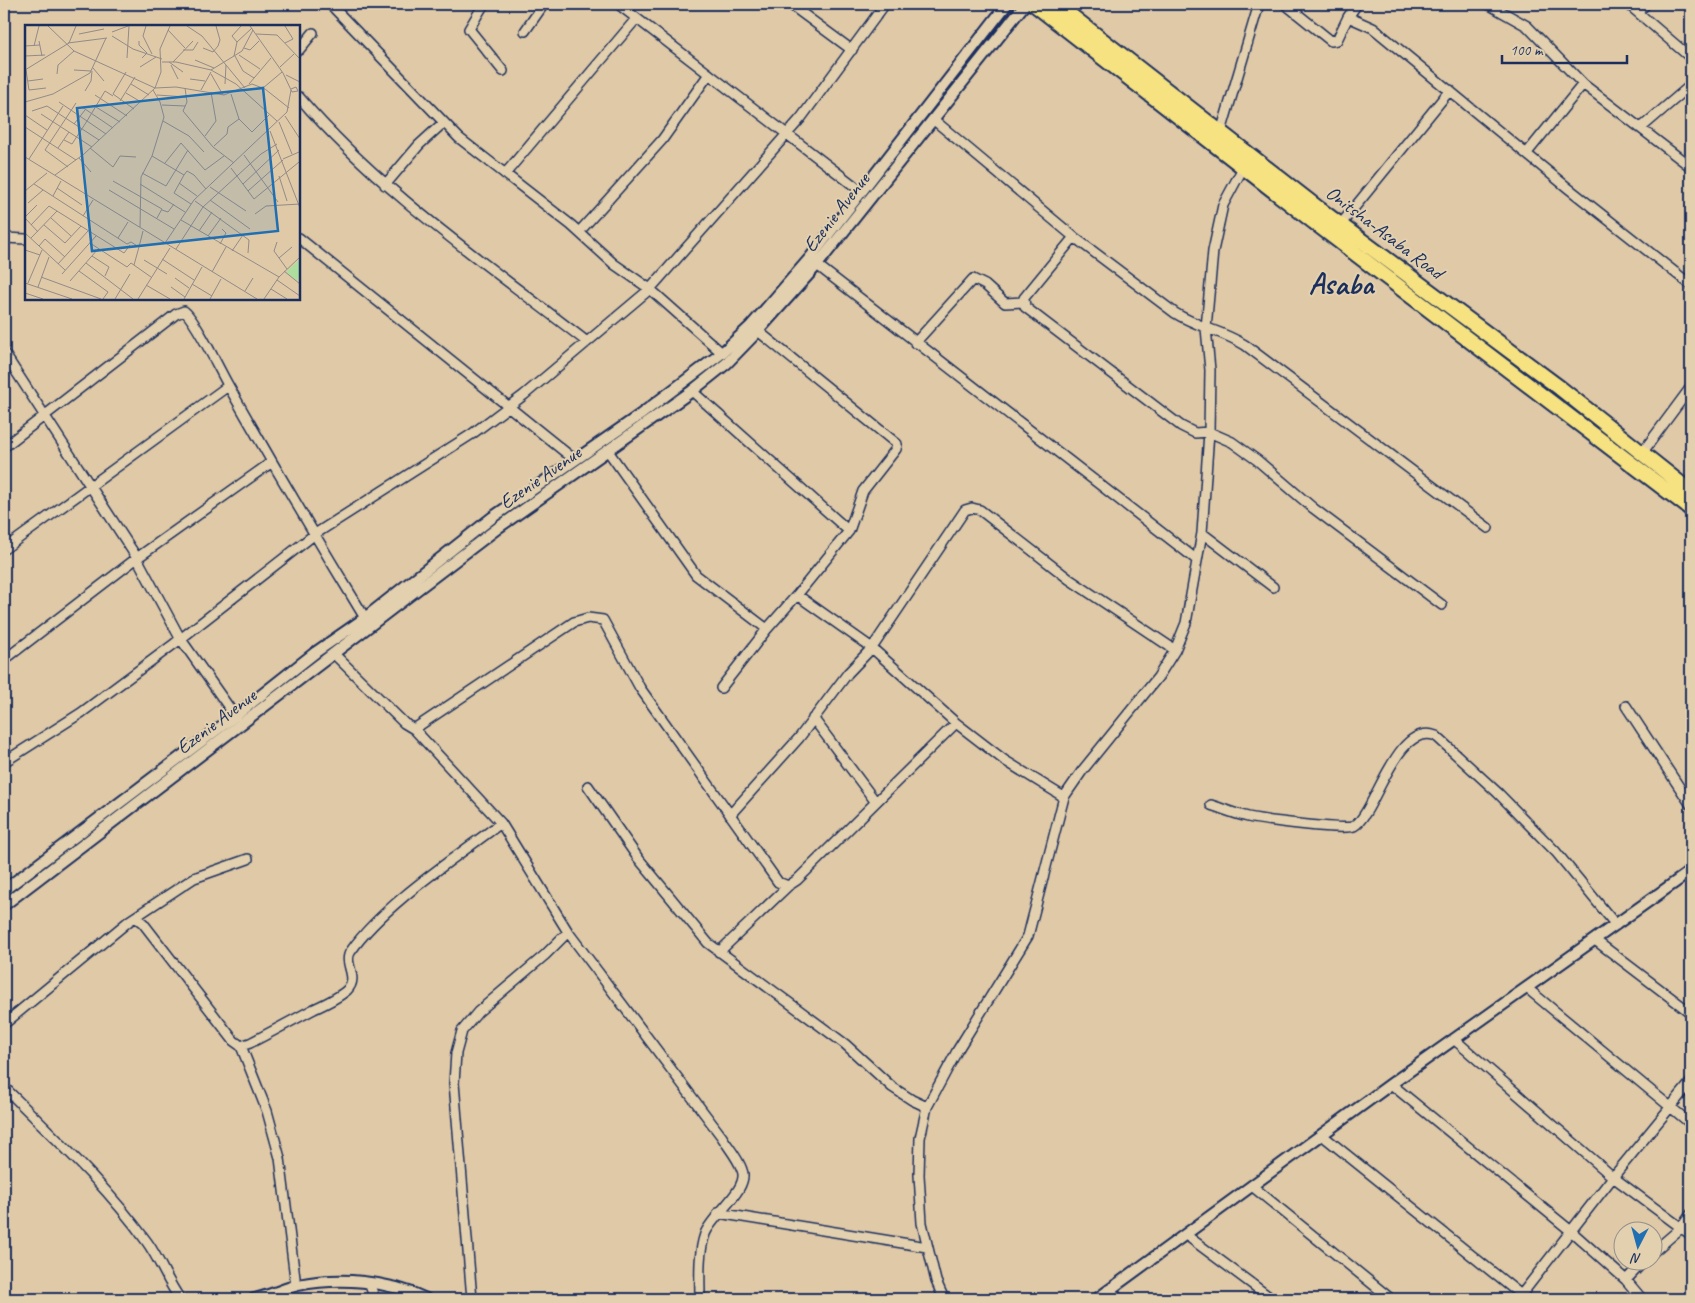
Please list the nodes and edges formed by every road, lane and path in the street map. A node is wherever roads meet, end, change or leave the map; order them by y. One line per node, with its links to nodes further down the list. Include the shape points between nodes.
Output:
1 (330, 4): 32 (street, via 404,78)
2 (484, 4): 25 (street, via 469,30)
3 (544, 4): 20 (street)
4 (618, 4): 19 (street)
5 (885, 4): 23 (street)
6 (1007, 4): 41 (street, Ezenie Avenue)
7 (1025, 4): 31 (street, Ezenie Avenue)
8 (1034, 4): 37 (highway)
9 (1056, 4): 34 (highway, Onitsha-Asaba Road)
10 (1259, 4): 34 (street)
11 (1285, 4): 18 (street, via 1331,41 1337,40)
12 (1356, 4): 18 (street)
13 (1488, 4): 27 (street, via 1527,26)
14 (1628, 4): 17 (street)
15 (1646, 4): 17 (street)
16 (791, 5): 23 (street)
17 (1638, 12): 24 (street)
18 (1348, 17): 29 (street, via 1374,28)
19 (636, 19): 26 (street); 39 (street)
20 (525, 31)
21 (313, 34): 22 (street)
22 (300, 49)
23 (852, 50): 35 (street, via 801,118)
24 (1691, 58)
25 (503, 72)
26 (709, 74): 35 (street); 43 (street, via 662,140)
27 (1583, 84): 33 (street); 36 (street)
28 (1691, 85): 33 (street)
29 (1450, 90): 36 (street); 42 (street)
30 (300, 98): 40 (street)
31 (934, 120): 44 (street); 48 (street, Ezenie Avenue)
32 (443, 123): 39 (street); 40 (street)
33 (1641, 128): 38 (street)
34 (1221, 132): 42 (highway, Onitsha-Asaba Road)
35 (785, 133): 41 (street); 50 (street)
36 (1527, 153): 49 (street)
37 (1244, 166): 52 (street, via 1223,205 1213,251); 57 (highway)
38 (1691, 167)
39 (505, 174): 43 (street)
40 (385, 185): 55 (street)
41 (862, 191): 59 (street, Ezenie Avenue, via 810,258 750,327)
42 (1341, 224): 54 (highway, Onitsha-Asaba Road)
43 (579, 232): 50 (street, via 614,264)
44 (1074, 237): 51 (street); 52 (street, via 1175,313)
45 (4, 238): 46 (street)
46 (25, 239)
47 (300, 239): 63 (street)
48 (817, 265): 53 (street, Ezenie Avenue); 56 (street)
49 (1691, 284)
50 (650, 289): 55 (street); 59 (street)
51 (1023, 302): 56 (street, via 1005,303 973,279); 65 (street, via 1029,310 1180,426 1195,433)
52 (1206, 328): 65 (street, via 1210,370); 76 (street, via 1229,335 1246,345)
53 (758, 331): 62 (street, Ezenie Avenue); 77 (street, via 896,442 896,449 863,490)
54 (1488, 335): 57 (highway); 68 (highway, Onitsha-Asaba Road)
55 (587, 342): 63 (street)
56 (915, 343): 82 (street)
57 (1482, 349): 75 (highway)
58 (4, 353): 64 (street)
59 (722, 353): 69 (street, Ezenie Avenue)
60 (228, 386): 64 (street, via 192,316 184,311); 70 (street); 72 (street)
61 (1691, 387): 68 (street)
62 (692, 391): 67 (street, Ezenie Avenue); 77 (street)
63 (508, 406): 69 (street); 79 (street, via 472,434)
64 (46, 416): 66 (street); 72 (street)
65 (1209, 432): 78 (street); 85 (street, via 1232,442 1257,460 1313,508)
66 (4, 447)
67 (608, 451): 73 (street, Ezenie Avenue); 87 (street, via 696,575)
68 (1642, 453): 74 (highway, Onitsha-Asaba Road)
69 (575, 460): 71 (street, Ezenie Avenue)
70 (272, 462): 79 (street); 81 (street)
71 (542, 482): 73 (street); 86 (street, Ezenie Avenue)
72 (88, 486): 80 (street); 81 (street)
73 (550, 492): 91 (street, Ezenie Avenue, via 499,527)
74 (1691, 492)
75 (1691, 509)
76 (1488, 528)
77 (849, 531): 84 (street)
78 (1202, 533): 82 (street); 83 (street)
79 (314, 534): 86 (street); 88 (street)
80 (4, 549)
81 (137, 558): 88 (street); 92 (street)
82 (1197, 560): 90 (street, via 1186,623)
83 (1273, 586)
84 (797, 594): 87 (street); 89 (street)
85 (1442, 605)
86 (365, 618): 95 (street, Ezenie Avenue, via 316,652)
87 (767, 629): 93 (street)
88 (180, 638): 95 (street); 100 (street, via 81,713)
89 (872, 648): 90 (street, via 965,510 972,508 980,510 1069,579); 96 (street); 97 (street)
90 (1175, 650): 103 (street)
91 (334, 654): 98 (street); 101 (street, Ezenie Avenue)
92 (4, 660)
93 (721, 688)
94 (1626, 706): 106 (street)
95 (236, 716): 99 (street, Ezenie Avenue)
96 (813, 718): 104 (street); 107 (street)
97 (956, 722): 103 (street, via 1004,760); 104 (street)
98 (414, 729): 107 (street, via 574,622 596,618 607,625 640,688); 108 (street)
99 (182, 754): 101 (street); 109 (street, Ezenie Avenue)
100 (4, 762)
101 (189, 763): 111 (street, Ezenie Avenue)
102 (588, 786): 120 (street, via 692,926)
103 (1064, 797): 129 (street, via 1028,936)
104 (875, 801): 113 (street)
105 (1211, 805): 117 (street, via 1248,817 1350,828 1360,821 1392,763 1413,739 1421,734 1436,736 1556,852)
106 (1691, 805)
107 (730, 815): 113 (street, via 778,882)
108 (501, 823): 118 (street); 125 (street, via 401,900 370,929 349,953 353,976 348,989)
109 (43, 859): 111 (street); 114 (street, Ezenie Avenue)
110 (248, 859): 116 (street, via 194,878)
111 (50, 869): 115 (street, Ezenie Avenue)
112 (1691, 871): 117 (street)
113 (788, 886): 120 (street)
114 (4, 890)
115 (4, 905)
116 (136, 917): 123 (street); 125 (street, via 155,936)
117 (1616, 925): 119 (street)
118 (568, 932): 135 (street, via 716,1129 743,1170 742,1186); 153 (street, via 545,956 478,1012 462,1031 456,1053 454,1083)
119 (1595, 940): 121 (street); 122 (street)
120 (719, 952): 129 (street, via 844,1044 892,1087)
121 (1528, 989): 124 (street); 130 (street)
122 (1691, 1013)
123 (4, 1024)
124 (1455, 1040): 127 (street); 133 (street)
125 (241, 1046): 146 (street, via 267,1111 280,1158)
126 (1691, 1082): 130 (street)
127 (1391, 1084): 132 (street); 138 (street)
128 (4, 1087): 149 (street, via 68,1151 125,1215 148,1243)
129 (927, 1107): 142 (street, via 920,1138 918,1175)
130 (1671, 1108): 131 (street); 133 (street)
131 (1691, 1124)
132 (1322, 1135): 134 (street); 148 (street)
133 (1613, 1176): 137 (street); 138 (street)
134 (1252, 1186): 139 (street); 159 (street)
135 (718, 1213): 142 (street); 154 (street, via 705,1232 702,1247)
136 (1691, 1214): 137 (street)
137 (1681, 1228): 140 (street); 141 (street)
138 (1571, 1231): 144 (street); 148 (street)
139 (1186, 1234): 147 (street); 158 (street)
140 (1691, 1235)
141 (1662, 1244)
142 (927, 1247): 155 (street)
143 (1636, 1270): 144 (street)
144 (1626, 1280): 160 (street)
145 (368, 1283): 146 (street, via 338,1281); 151 (street); 152 (street, via 414,1293)
146 (296, 1286): 150 (street)
147 (1108, 1290): 156 (street); 157 (street)
148 (1520, 1297)
149 (180, 1299)
150 (258, 1299)
151 (375, 1299)
152 (426, 1299)
153 (472, 1299)
154 (702, 1299)
155 (944, 1299)
156 (1097, 1299)
157 (1120, 1299)
158 (1272, 1299)
159 (1392, 1299)
160 (1642, 1299)

